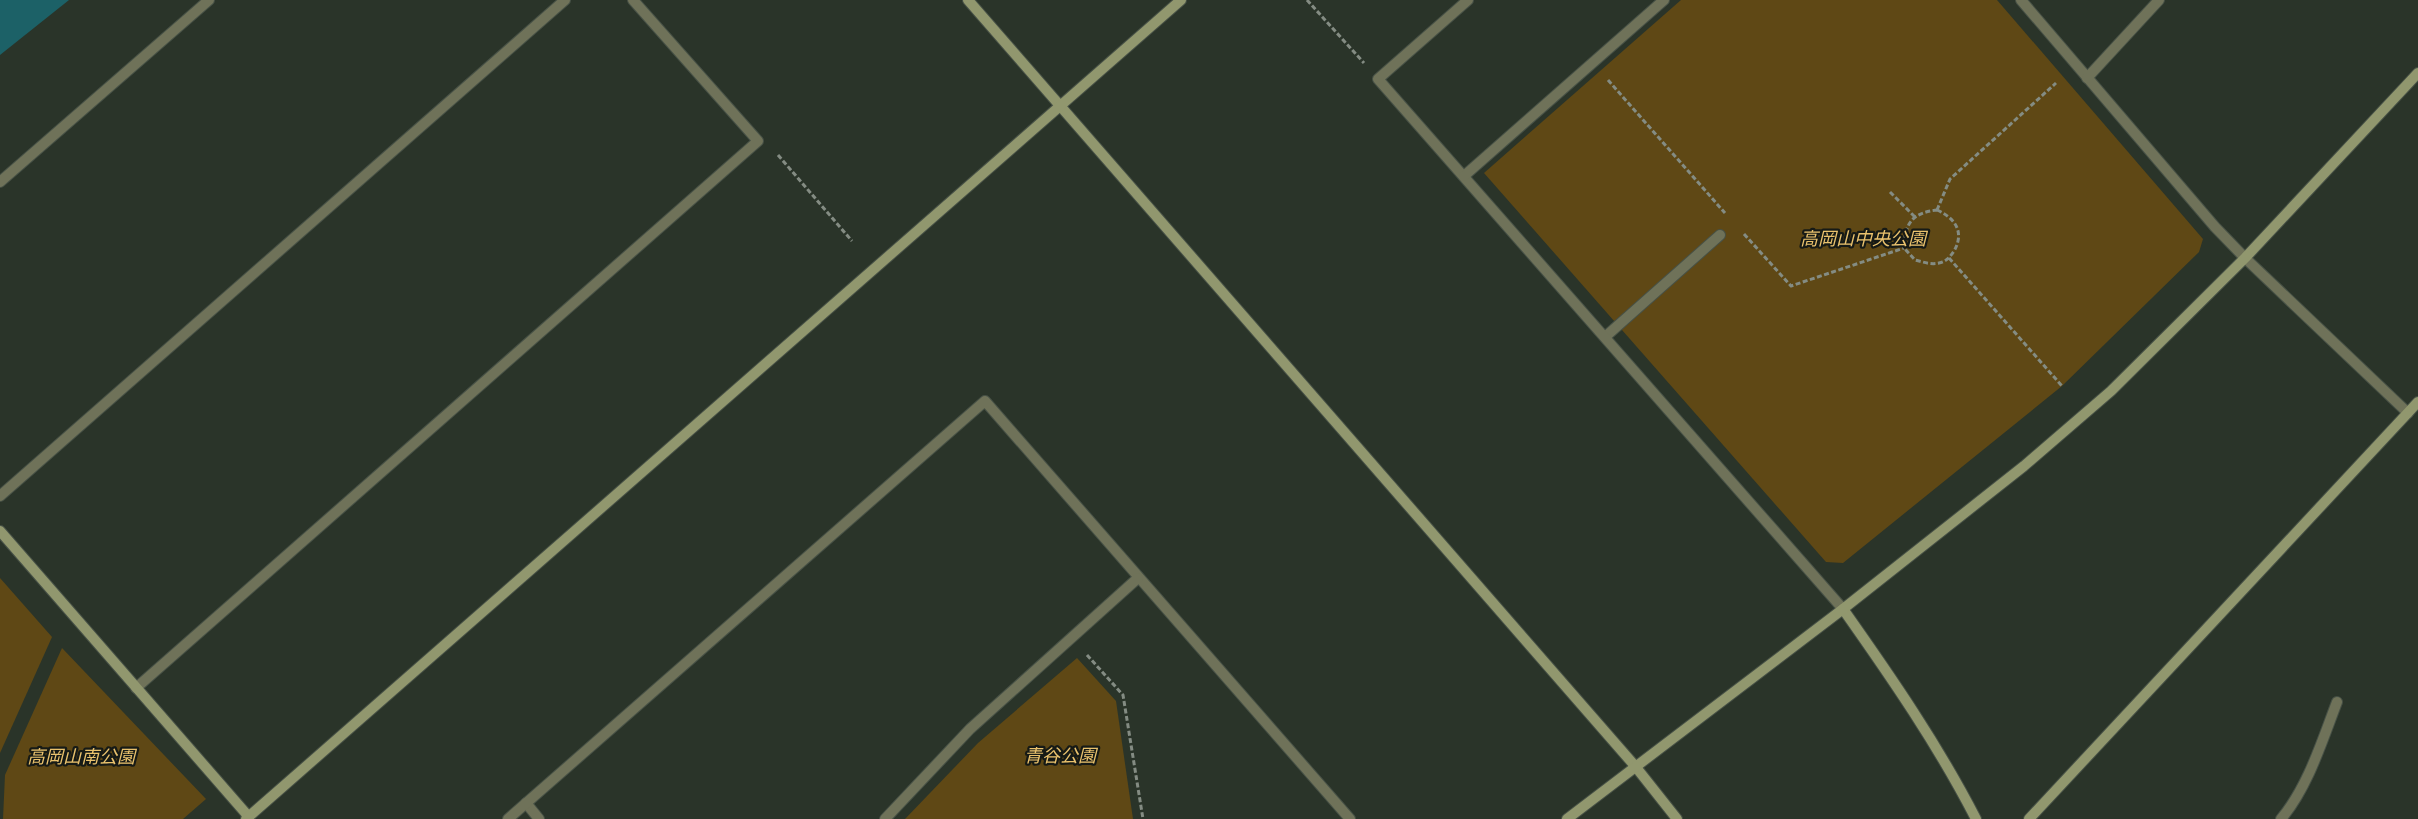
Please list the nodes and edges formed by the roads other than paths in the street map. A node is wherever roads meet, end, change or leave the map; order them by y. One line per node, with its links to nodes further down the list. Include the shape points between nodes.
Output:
1 (209, 0): 14 (street)
2 (565, 0): 20 (street)
3 (633, 0): 24 (street, via 758,141)
4 (968, 0): 12 (street)
5 (1180, 0): 12 (street)
6 (1468, 0): 13 (street, via 1378,79)
7 (1664, 0): 13 (street)
8 (2021, 0): 11 (street)
9 (2159, 0): 11 (street)
10 (2418, 73): 16 (street)
11 (2088, 78): 16 (street)
12 (1059, 106): 26 (street); 28 (street)
13 (1464, 176): 17 (street)
14 (0, 182)
15 (1720, 235): 17 (street)
16 (2245, 258): 19 (street); 23 (street, via 2110,391 2024,466)
17 (1605, 337): 23 (street)
18 (2418, 402): 19 (street)
19 (2408, 413): 36 (street)
20 (0, 496)
21 (0, 531): 24 (street)
22 (1138, 578): 27 (street, via 985,400); 31 (street, via 970,729); 32 (street)
23 (1843, 609): 26 (street); 35 (street, via 1913,709 1952,772)
24 (136, 688): 28 (street)
25 (2337, 702): 37 (street, via 2313,763)
26 (1634, 766): 33 (street); 34 (street)
27 (526, 803): 29 (street); 30 (street)
28 (248, 818)
29 (508, 819)
30 (539, 819)
31 (885, 819)
32 (1350, 819)
33 (1567, 819)
34 (1676, 819)
35 (1976, 819)
36 (2029, 819)
37 (2281, 819)

